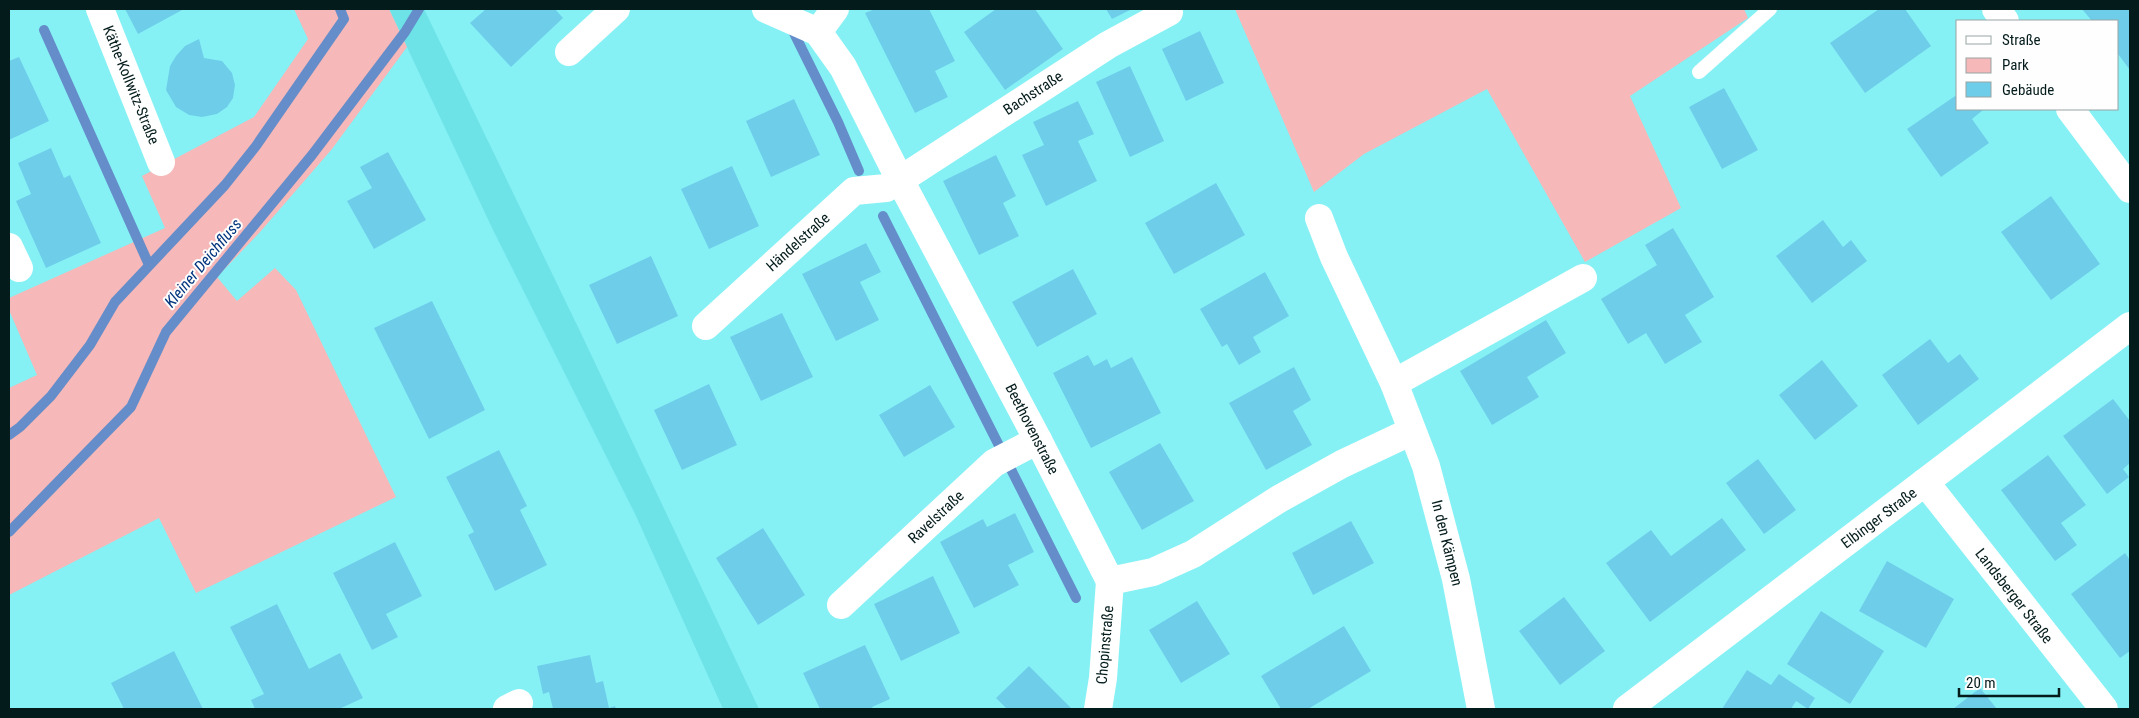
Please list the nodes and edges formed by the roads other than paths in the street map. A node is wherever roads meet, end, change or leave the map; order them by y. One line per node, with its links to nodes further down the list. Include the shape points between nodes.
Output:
1 (100, 9): 13 (street, Käthe-Kollwitz-Straße)
2 (616, 9): 10 (street)
3 (766, 9): 9 (street)
4 (835, 9): 9 (street)
5 (1770, 9): 11 (lane)
6 (1996, 9): 8 (street)
7 (1169, 12): 14 (street, Bachstraße, via 1108,45)
8 (2004, 20)
9 (811, 29): 14 (street, Beethovenstraße, via 843,67)
10 (569, 52)
11 (1699, 72)
12 (2071, 110): 15 (street)
13 (161, 162)
14 (900, 180): 18 (street, Händelstraße, via 886,188 854,191); 22 (street, Beethovenstraße)
15 (2130, 188)
16 (1319, 218): 20 (street, In den Kämpen)
17 (1583, 278): 20 (street)
18 (706, 326)
19 (2130, 326): 23 (street, Elbinger Straße)
20 (1394, 383): 21 (street, In den Kämpen)
21 (1412, 431): 24 (street, via 1287,494 1193,554 1153,572); 27 (street, In den Kämpen, via 1426,466 1456,579)
22 (1016, 452): 24 (street, Beethovenstraße); 25 (street, Ravelstraße)
23 (1925, 482): 28 (street, Elbinger Straße); 29 (street, Landsberger Straße)
24 (1110, 581): 26 (street, Chopinstraße)
25 (841, 606)
26 (1098, 709)
27 (1481, 709)
28 (1626, 709)
29 (2104, 709)

